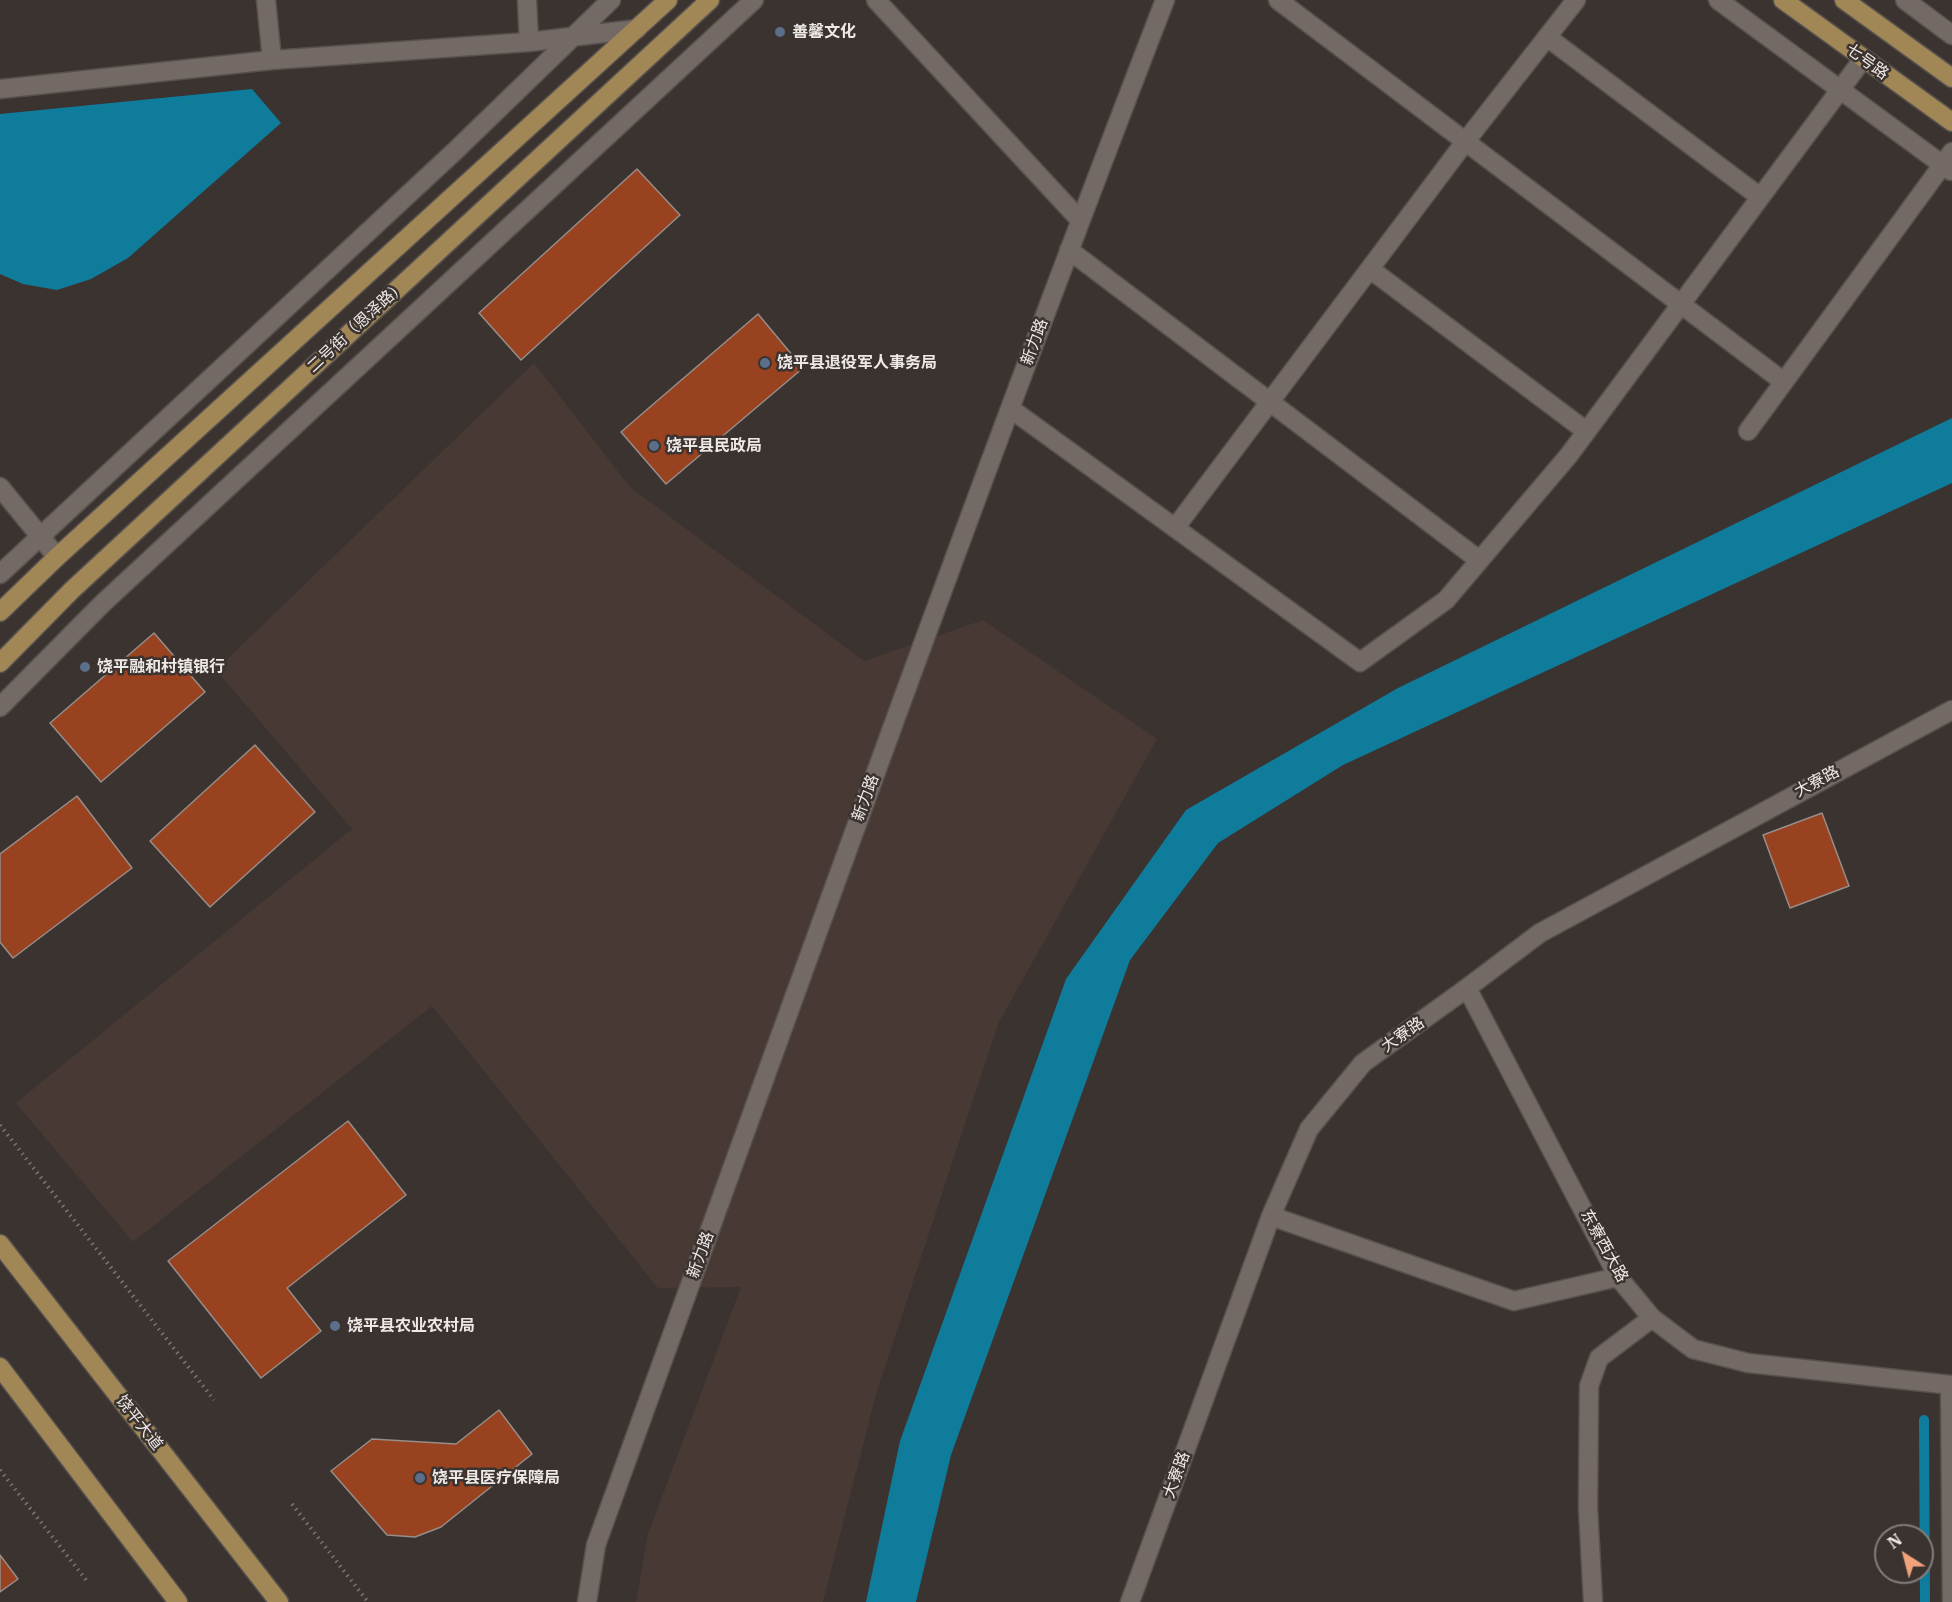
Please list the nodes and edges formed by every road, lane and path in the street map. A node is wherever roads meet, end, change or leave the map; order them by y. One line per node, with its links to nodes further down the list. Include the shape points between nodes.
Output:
1 (266, 0): 22 (street)
2 (527, 0): 19 (street)
3 (611, 0): 17 (street)
4 (710, 0): 24 (main road, 二号街（恩泽路))
5 (754, 0): 48 (street, via 102,604)
6 (876, 0): 31 (street)
7 (1165, 0): 31 (street, 新力路)
8 (1278, 0): 28 (street)
9 (1576, 0): 18 (street)
10 (1718, 0): 26 (street)
11 (1783, 0): 21 (main road, 七号路)
12 (1844, 0): 23 (main road)
13 (1905, 0): 16 (street)
14 (662, 2): 15 (main road, 二号街（恩泽路))
15 (637, 29): 17 (street); 20 (main road, 二号街（恩泽路))
16 (1952, 35)
17 (574, 36): 19 (street); 42 (street)
18 (1547, 37): 28 (street); 30 (street)
19 (528, 42): 22 (street)
20 (606, 57): 24 (main road); 43 (main road, 二号街（恩泽路))
21 (1863, 59): 26 (street); 27 (main road, 七号路)
22 (272, 60): 25 (street)
23 (1952, 78)
24 (625, 79): 47 (main road, 二号街（恩泽路), via 72,590)
25 (0, 89)
26 (1840, 90): 29 (street); 30 (street)
27 (1952, 122)
28 (1465, 142): 33 (street); 34 (street)
29 (1949, 163): 35 (street)
30 (1760, 196): 34 (street)
31 (1080, 220): 32 (street, 新力路)
32 (1070, 250): 36 (street); 37 (street, 新力路)
33 (1370, 269): 36 (street); 38 (street)
34 (1680, 304): 35 (street); 38 (street)
35 (1784, 382): 39 (street)
36 (1271, 402): 41 (street); 44 (street)
37 (1011, 409): 41 (street); 65 (street, 新力路, via 927,630 596,1545)
38 (1586, 431): 44 (street)
39 (1748, 431)
40 (0, 487): 42 (street)
41 (1175, 528): 44 (street, via 1360,662 1446,600)
42 (40, 536): 43 (street); 45 (street)
43 (57, 557): 46 (main road, 二号街（恩泽路))
44 (1479, 560)
45 (0, 574)
46 (0, 612)
47 (0, 663)
48 (0, 707)
49 (1952, 710): 50 (street, 大寮路, via 1540,933)
50 (1467, 988): 52 (street, 大寮路, via 1363,1063 1309,1130); 54 (street, 东寮西大路)
51 (0, 1125): 58 (path)
52 (1271, 1216): 54 (street, via 1514,1301); 66 (street, 大寮路)
53 (0, 1244): 63 (main road, 饶平大道)
54 (1618, 1277): 55 (street, 东寮西大路)
55 (1652, 1318): 57 (street, 东寮西大路, via 1693,1349 1748,1363); 67 (street, via 1599,1358 1589,1386 1588,1508)
56 (0, 1367): 62 (main road)
57 (1951, 1385): 68 (street)
58 (214, 1400)
59 (0, 1470): 61 (path)
60 (292, 1504): 64 (path)
61 (87, 1581)
62 (178, 1602)
63 (279, 1602)
64 (368, 1602)
65 (587, 1602)
66 (1130, 1602)
67 (1593, 1602)
68 (1952, 1602)

